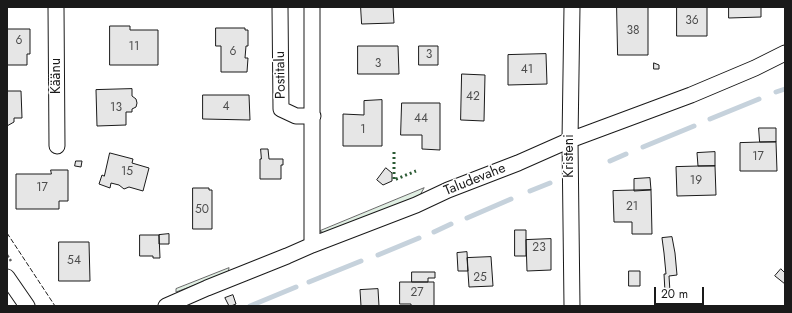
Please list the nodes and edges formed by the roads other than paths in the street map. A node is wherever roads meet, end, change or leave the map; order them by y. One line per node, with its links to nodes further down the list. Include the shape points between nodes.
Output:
1 (56, 7): 8 (street, Käänu)
2 (280, 7): 6 (street, Postitalu, via 281,110 296,116)
3 (312, 7): 6 (street)
4 (572, 7): 7 (street, Kristeni)
5 (785, 53): 7 (street, Taludevahe, via 691,94)
6 (313, 116): 9 (street)
7 (570, 140): 9 (street, Taludevahe, via 416,205); 13 (street, Kristeni)
8 (57, 146)
9 (312, 245): 12 (street, Taludevahe)
10 (7, 277): 11 (street)
11 (27, 306)
12 (166, 306)
13 (572, 306)

